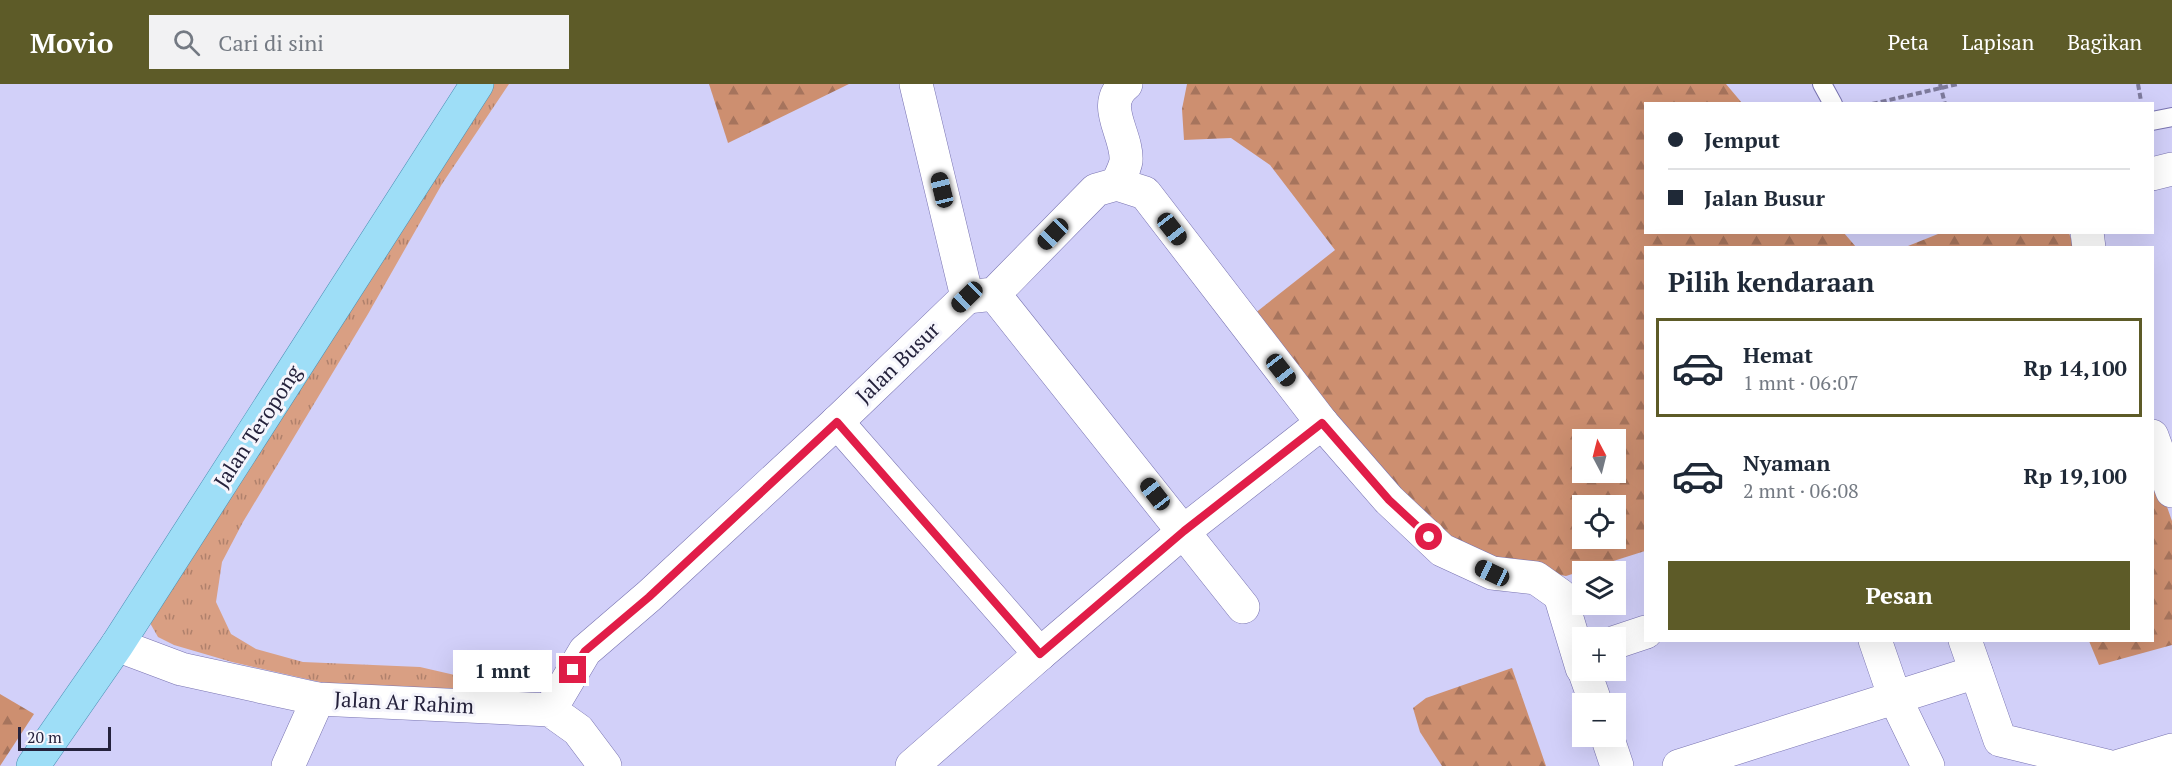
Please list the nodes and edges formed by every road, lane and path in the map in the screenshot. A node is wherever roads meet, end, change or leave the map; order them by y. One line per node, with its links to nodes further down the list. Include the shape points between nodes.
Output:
1 (477, 84): 29 (main road, Jalan Teropong)
2 (916, 84): 17 (street)
3 (1126, 84): 16 (street, via 1118,90 1113,111 1126,161)
4 (1822, 84): 8 (lane)
5 (1958, 84): 7 (path)
6 (2138, 84): 11 (path)
7 (1940, 86): 9 (path); 10 (path)
8 (1832, 102)
9 (1880, 102)
10 (1944, 102)
11 (2142, 102)
12 (2172, 117): 13 (lane)
13 (2154, 121)
14 (2172, 169): 15 (street)
15 (2154, 174)
16 (1118, 184): 17 (street, Jalan Busur, via 1096,190); 19 (street, via 1145,194)
17 (981, 295): 18 (street, Jalan Busur); 22 (street)
18 (837, 422): 30 (street); 34 (street, Jalan Busur, via 649,597 585,651)
19 (1322, 423): 22 (street); 24 (street, via 1389,500 1442,550 1492,573 1536,578 1560,595)
20 (2154, 442): 21 (street)
21 (2172, 491)
22 (1184, 531): 23 (street); 30 (street)
23 (1244, 607)
24 (1572, 632)
25 (1644, 633): 26 (street)
26 (1626, 639)
27 (1876, 642): 32 (street)
28 (1966, 642): 31 (street)
29 (117, 645): 33 (street, Jalan Ar Rahim, via 181,669); 37 (main road, Jalan Teropong)
30 (1040, 654): 40 (street)
31 (1976, 672): 32 (street); 44 (street, via 2000,740)
32 (1896, 698): 42 (street); 43 (street)
33 (318, 699): 34 (street, Jalan Ar Rahim); 38 (street)
34 (550, 710): 39 (street, via 578,730)
35 (1611, 747): 41 (street)
36 (2172, 750): 45 (street)
37 (33, 766)
38 (288, 766)
39 (605, 766)
40 (912, 766)
41 (1617, 766)
42 (1679, 766)
43 (1928, 766)
44 (2107, 766)
45 (2119, 766)

